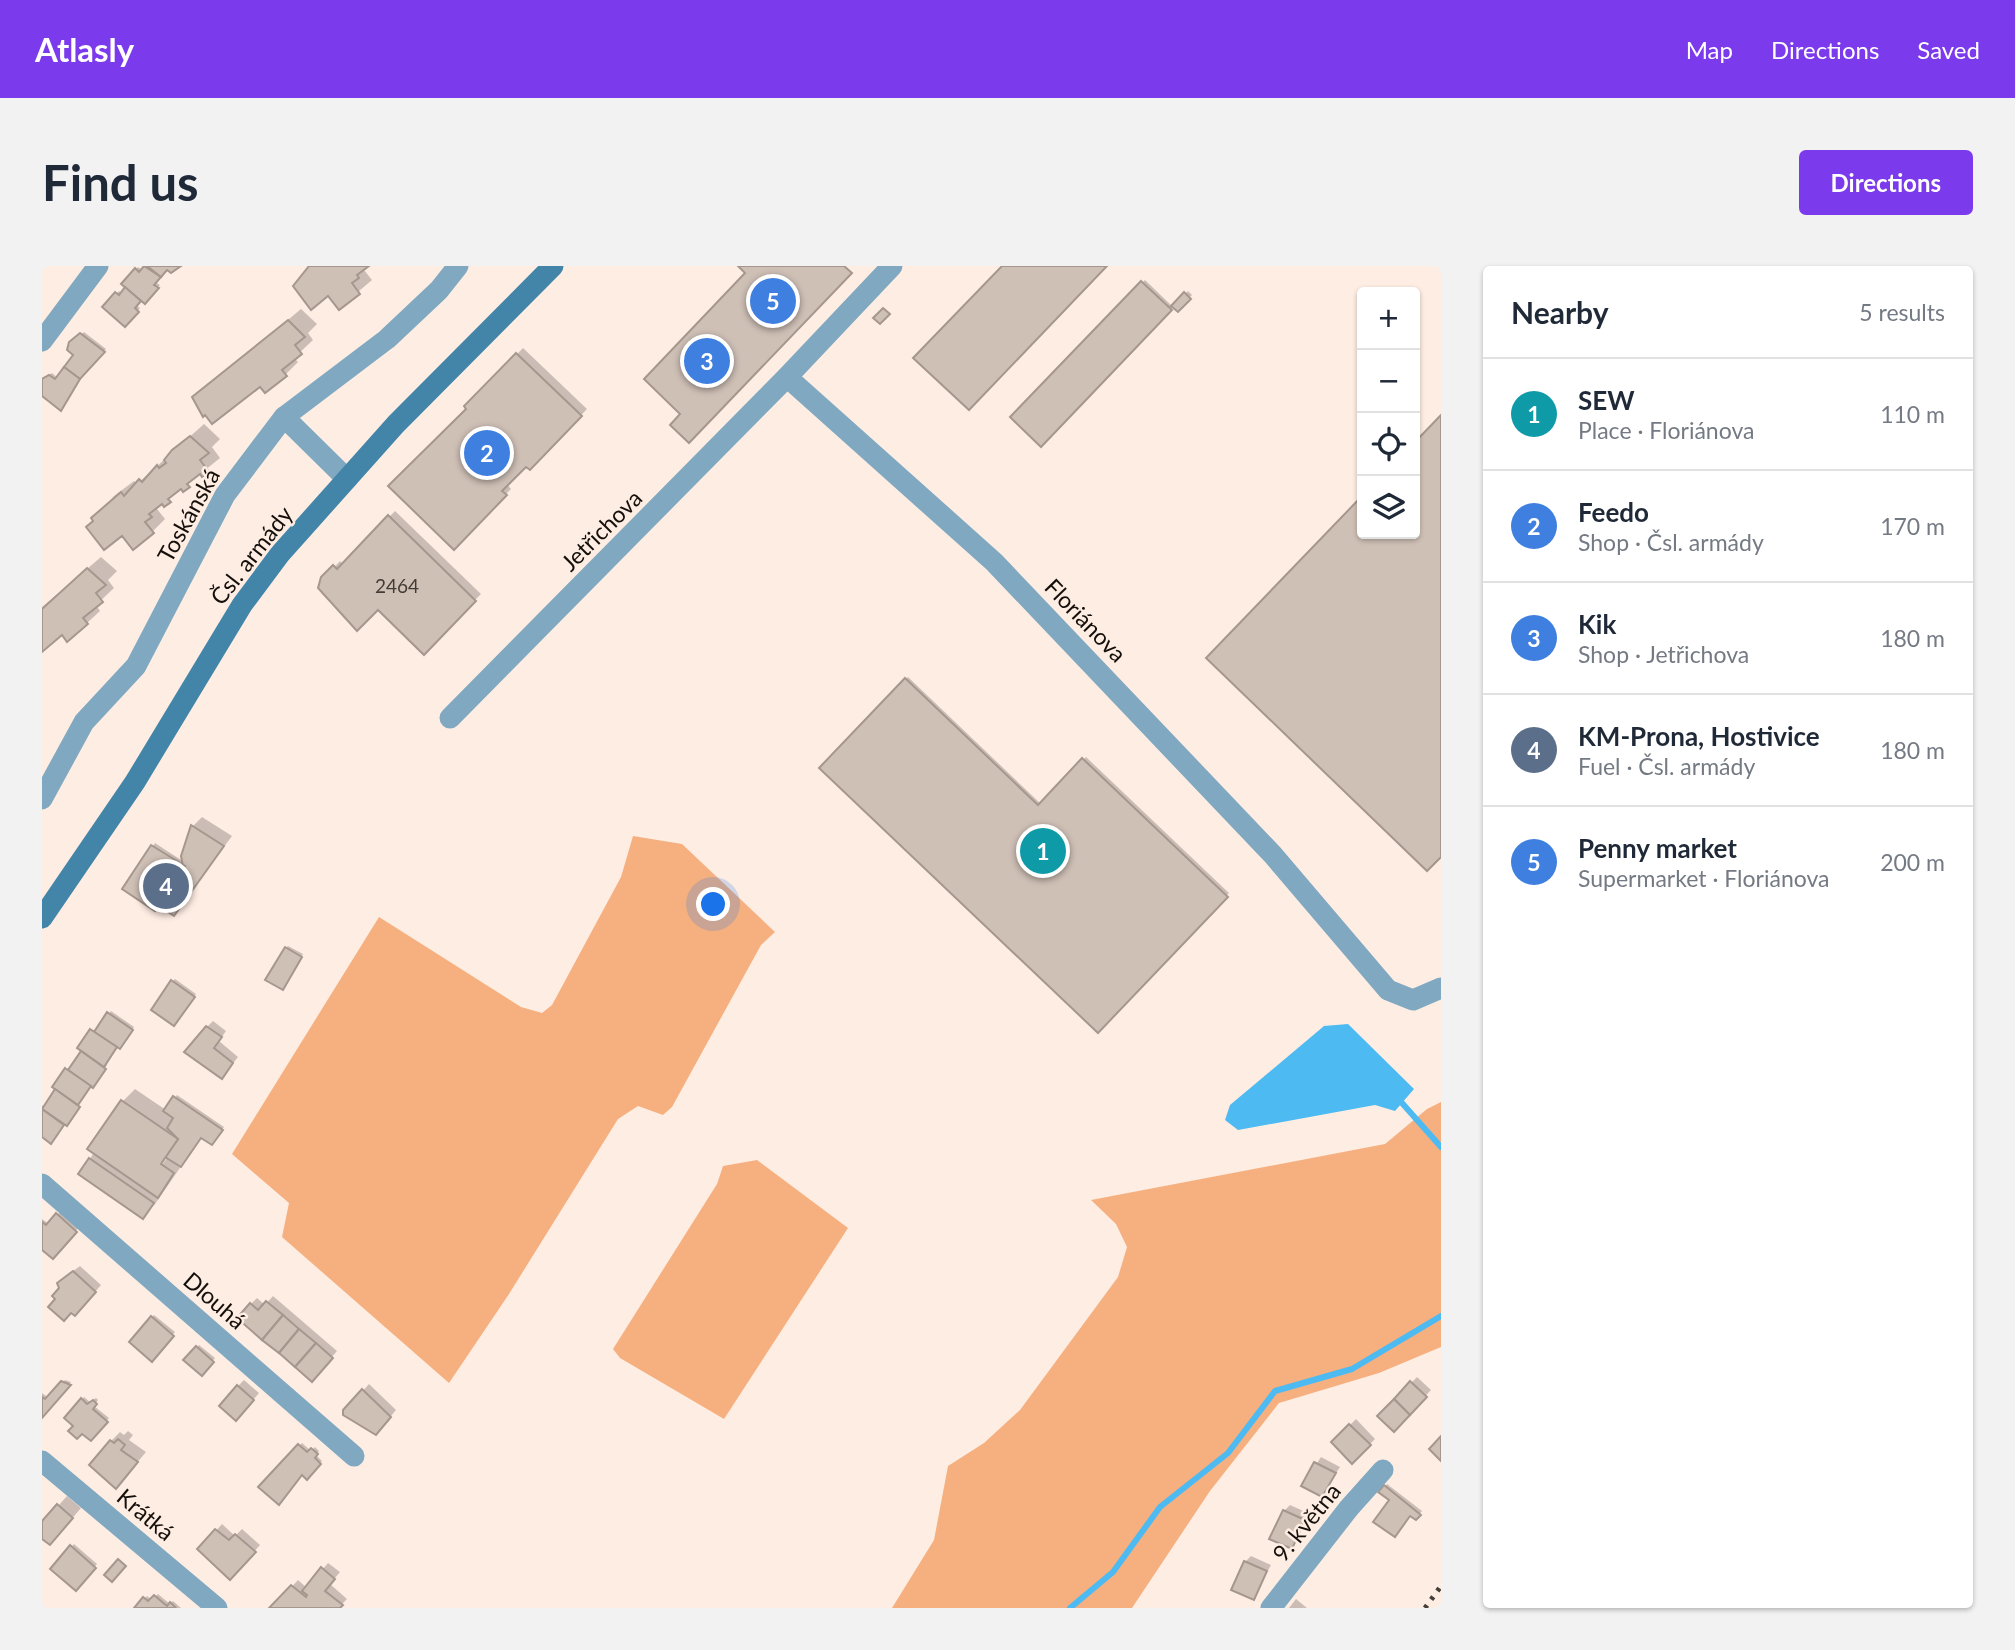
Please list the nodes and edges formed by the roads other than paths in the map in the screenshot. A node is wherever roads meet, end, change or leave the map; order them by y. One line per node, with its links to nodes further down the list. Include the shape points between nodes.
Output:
1 (98, 266): 5 (street)
2 (458, 266): 7 (street, Toskánská, via 387,339)
3 (553, 266): 8 (main road, Čsl. armády)
4 (892, 266): 6 (street)
5 (42, 341)
6 (788, 377): 9 (street, Jetřichova); 12 (street, Floriánova, via 994,562 1273,855 1388,990 1413,1000)
7 (284, 416): 8 (street); 10 (street, Toskánská, via 225,495 136,666 84,722)
8 (347, 479): 11 (main road, Čsl. armády, via 242,605 135,782)
9 (450, 718)
10 (42, 799)
11 (42, 918)
12 (1441, 988)
13 (42, 1184): 14 (street, Dlouhá)
14 (355, 1456)
15 (42, 1461): 17 (street, Krátká)
16 (1383, 1470): 18 (street, 9. května)
17 (217, 1608)
18 (1270, 1608)

